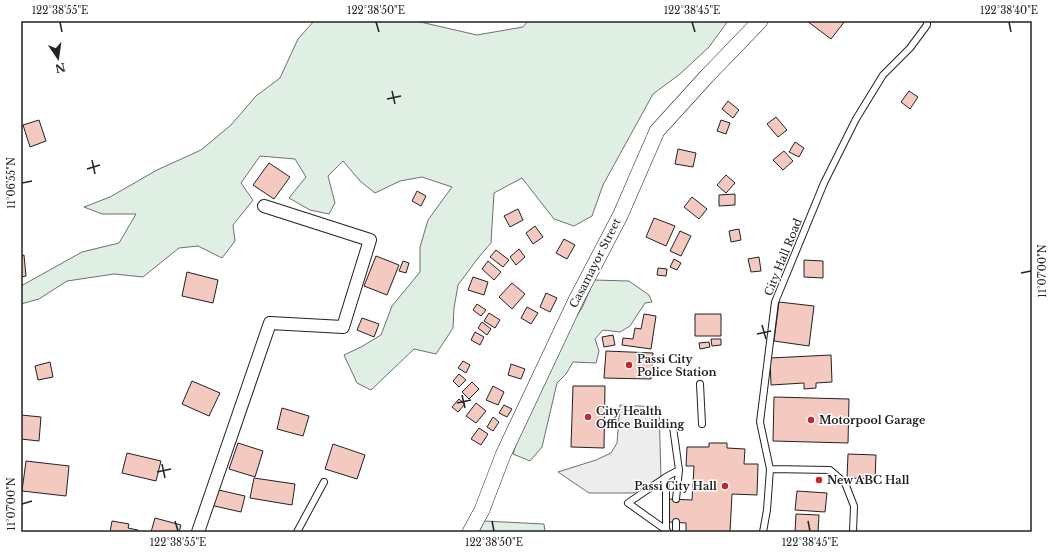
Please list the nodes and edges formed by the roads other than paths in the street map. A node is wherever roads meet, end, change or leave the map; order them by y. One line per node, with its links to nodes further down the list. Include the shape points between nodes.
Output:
1 (760, 21): 16 (street, Casamayor Street, via 658,131 620,216 576,300 506,448 482,510)
2 (928, 21): 7 (lane, City Hall Road, via 910,48 883,75 856,119 824,183 774,302 760,422)
3 (264, 206): 14 (street, via 370,240 342,327 270,323)
4 (700, 384): 5 (lane)
5 (702, 424)
6 (673, 427): 8 (lane)
7 (770, 469): 18 (lane, City Hall Road); 19 (lane, via 830,470 845,483 854,506)
8 (679, 470): 9 (lane); 11 (lane)
9 (666, 477): 13 (lane); 13 (lane, via 628,503)
10 (324, 482): 15 (lane)
11 (676, 499)
12 (676, 522): 17 (lane)
13 (667, 531)
14 (198, 532)
15 (297, 532)
16 (470, 532)
17 (676, 532)
18 (763, 532)
19 (853, 532)

